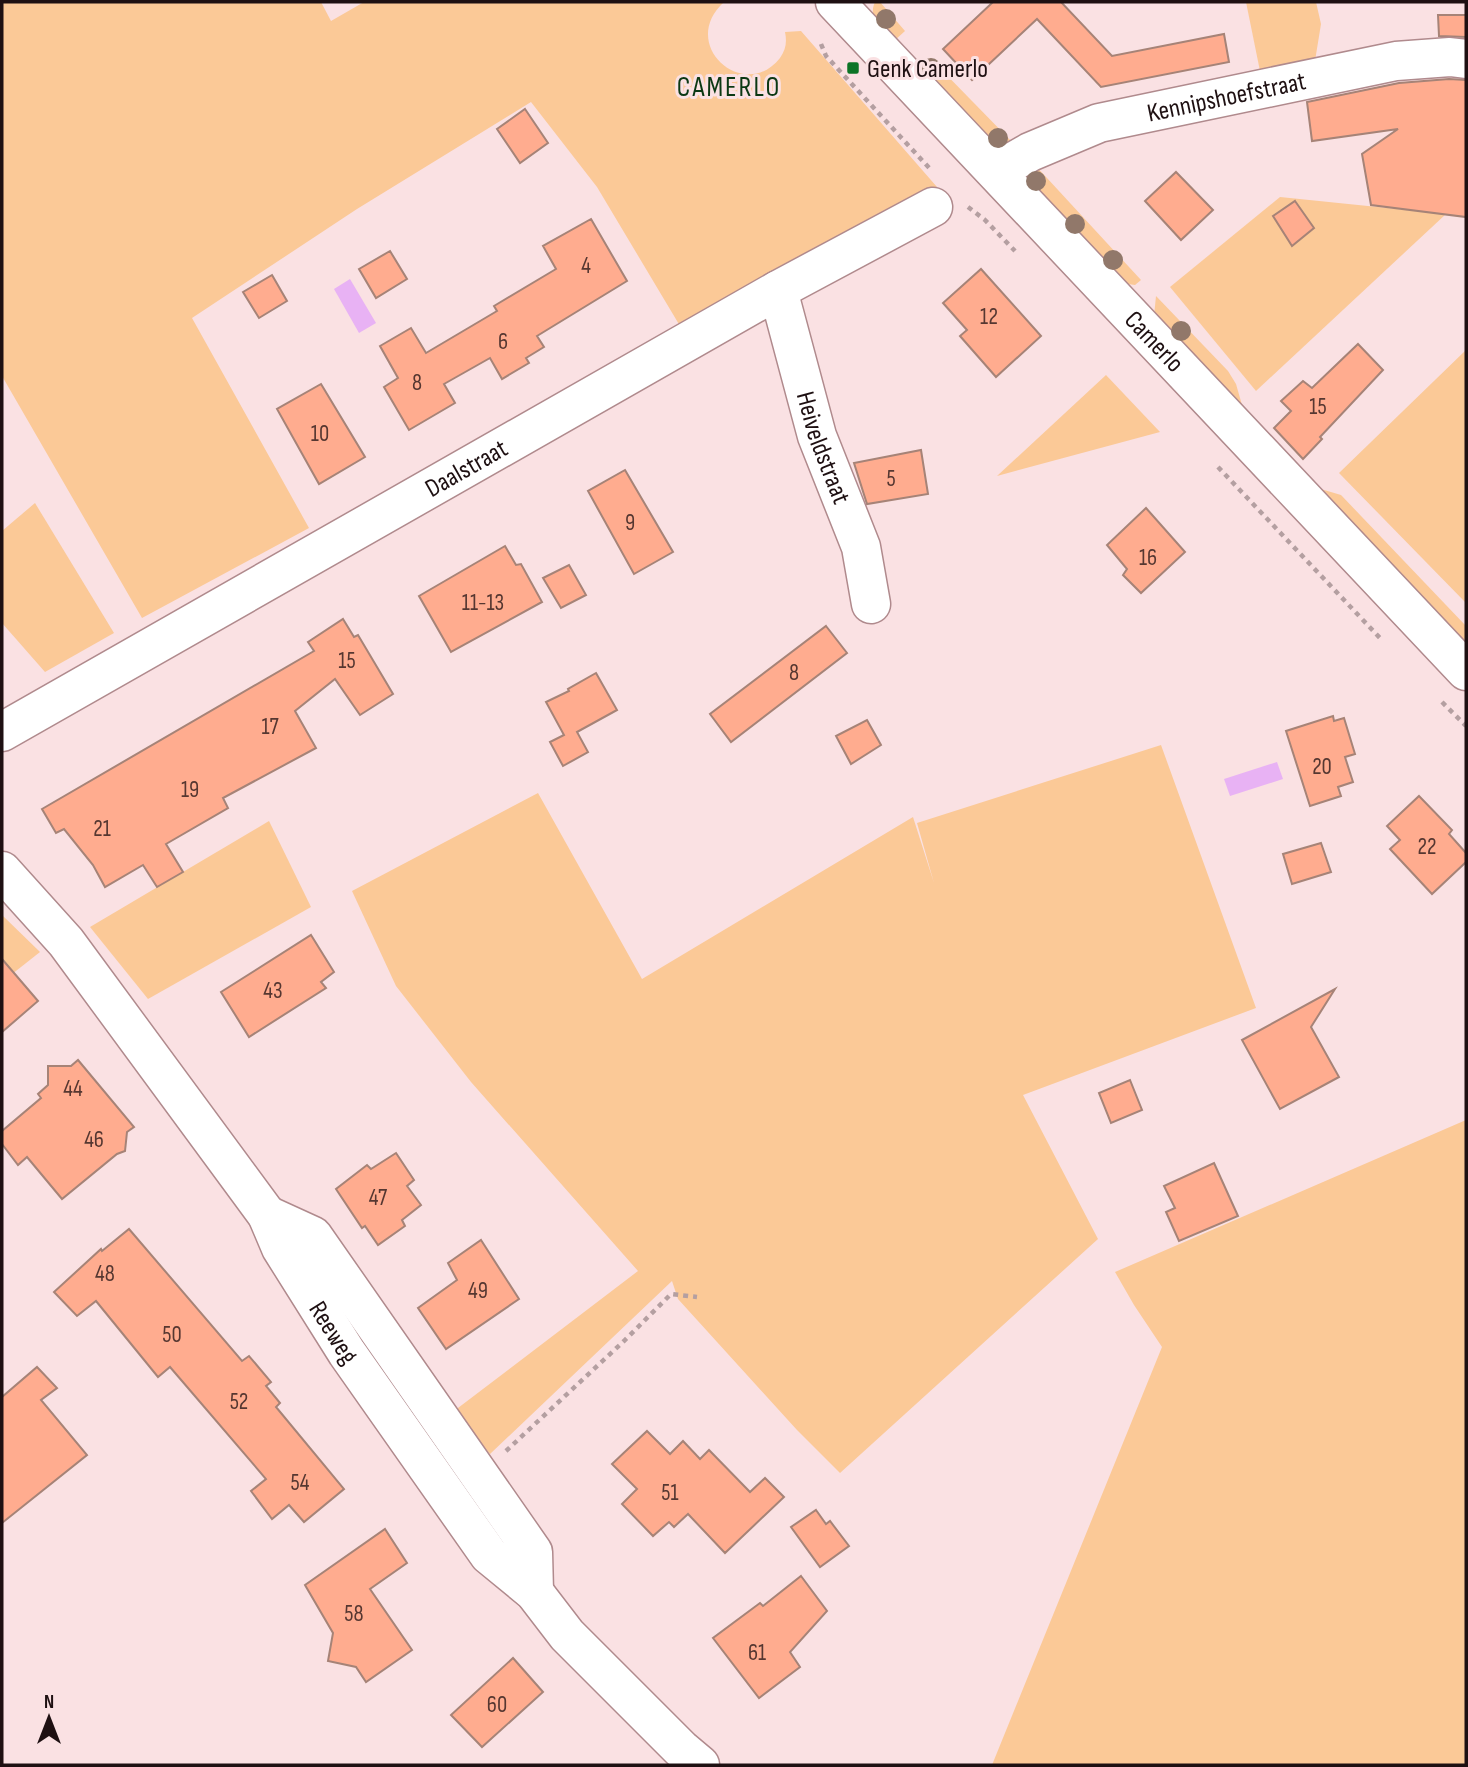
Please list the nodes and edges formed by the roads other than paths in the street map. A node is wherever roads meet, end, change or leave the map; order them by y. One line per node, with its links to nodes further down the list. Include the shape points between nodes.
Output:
1 (844, 5): 3 (street, Camerlo)
2 (1466, 59): 3 (street, Kennipshoefstraat, via 1396,61 1099,123)
3 (997, 171): 7 (street, Camerlo)
4 (934, 191): 5 (street, Daalstraat)
5 (779, 290): 6 (street, Heiveldstraat, via 817,436 862,547); 8 (street, Daalstraat)
6 (871, 604)
7 (1466, 671)
8 (2, 733)
9 (2, 871): 10 (street, Reeweg, via 66,942)
10 (267, 1215): 11 (street, Reeweg, via 281,1248 347,1353 489,1555); 11 (street, via 313,1236 533,1552)
11 (534, 1591): 12 (street, Reeweg, via 567,1635)
12 (700, 1765)

